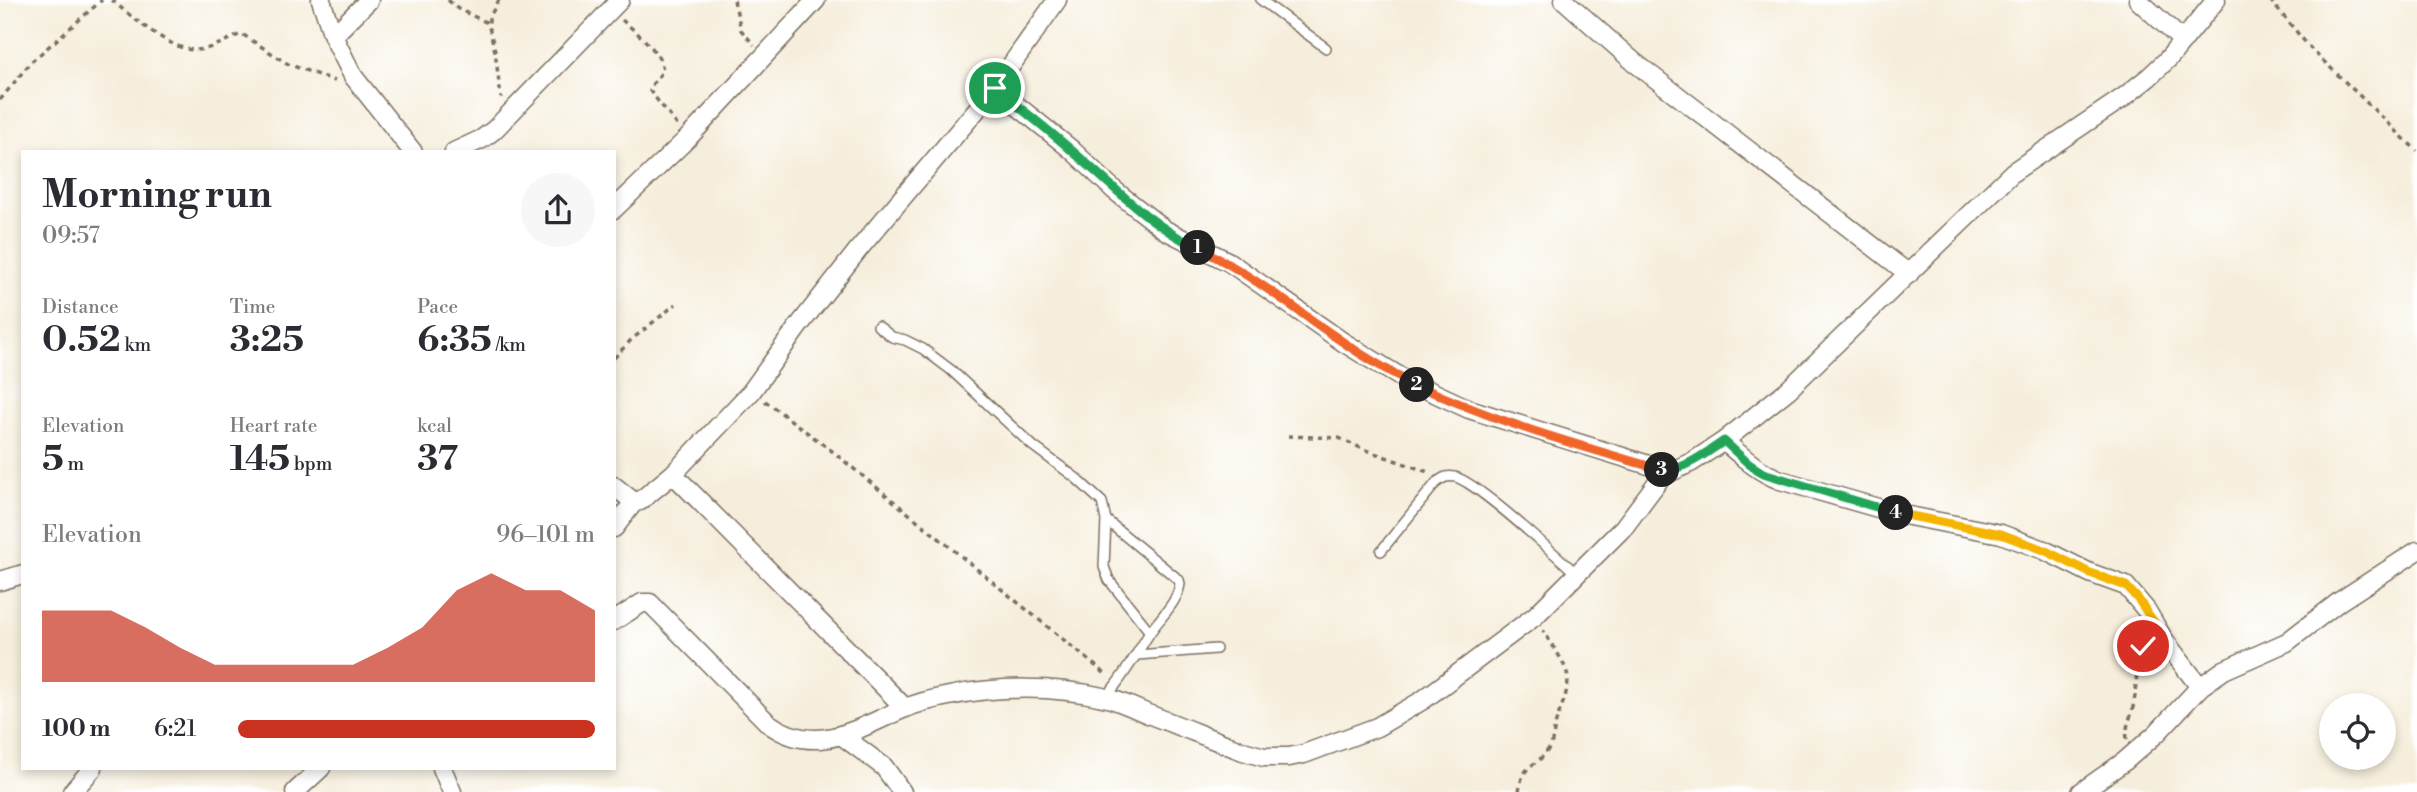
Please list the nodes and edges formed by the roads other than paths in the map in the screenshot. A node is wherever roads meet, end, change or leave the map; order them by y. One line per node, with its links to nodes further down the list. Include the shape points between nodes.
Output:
1 (321, 0): 10 (street)
2 (369, 0): 10 (street)
3 (816, 0): 16 (street, via 688,138)
4 (1057, 0): 13 (street)
5 (1261, 0): 12 (lane)
6 (1564, 0): 17 (street, via 1634,62)
7 (2217, 0): 11 (street)
8 (615, 4): 15 (street, via 482,139)
9 (2145, 4): 11 (street)
10 (333, 36): 14 (street, via 353,76)
11 (2183, 41): 17 (street, via 2124,97 2013,172)
12 (1326, 48)
13 (995, 88): 20 (street, via 1166,230 1228,262 1402,378 1469,410); 21 (street, via 850,260 751,392)
14 (411, 150)
15 (458, 150)
16 (616, 207)
17 (1909, 274): 19 (street, via 1789,389)
18 (878, 326): 24 (lane, via 923,349 975,389 1033,446 1102,502)
19 (1724, 441): 20 (street); 35 (street, via 1749,464 1780,480 1899,514 2001,534 2126,586)
20 (1668, 471): 28 (street, via 1624,527)
21 (673, 474): 23 (street); 37 (street)
22 (616, 488): 23 (street)
23 (634, 502): 25 (street)
24 (1106, 520): 32 (lane, via 1104,566 1109,580); 32 (lane, via 1179,580 1169,610)
25 (616, 525)
26 (1381, 551): 28 (lane, via 1443,477 1452,476 1462,479)
27 (2417, 551): 35 (street, via 2287,642 2224,670)
28 (1577, 574): 36 (street, via 1535,617 1423,701 1377,727 1289,757 1243,751)
29 (21, 575): 30 (street)
30 (0, 581)
31 (616, 620): 38 (street, via 642,603 650,603 781,733 816,740)
32 (1150, 632): 34 (lane)
33 (1216, 649): 34 (lane)
34 (1136, 655): 36 (lane)
35 (2200, 687): 46 (street, via 2129,758)
36 (1112, 691): 37 (street, via 972,692)
37 (905, 708): 38 (street)
38 (841, 735): 45 (street, via 884,767)
39 (91, 770): 42 (street)
40 (319, 770): 43 (street)
41 (443, 770): 44 (street)
42 (72, 792)
43 (295, 792)
44 (452, 792)
45 (902, 792)
46 (2081, 792)

